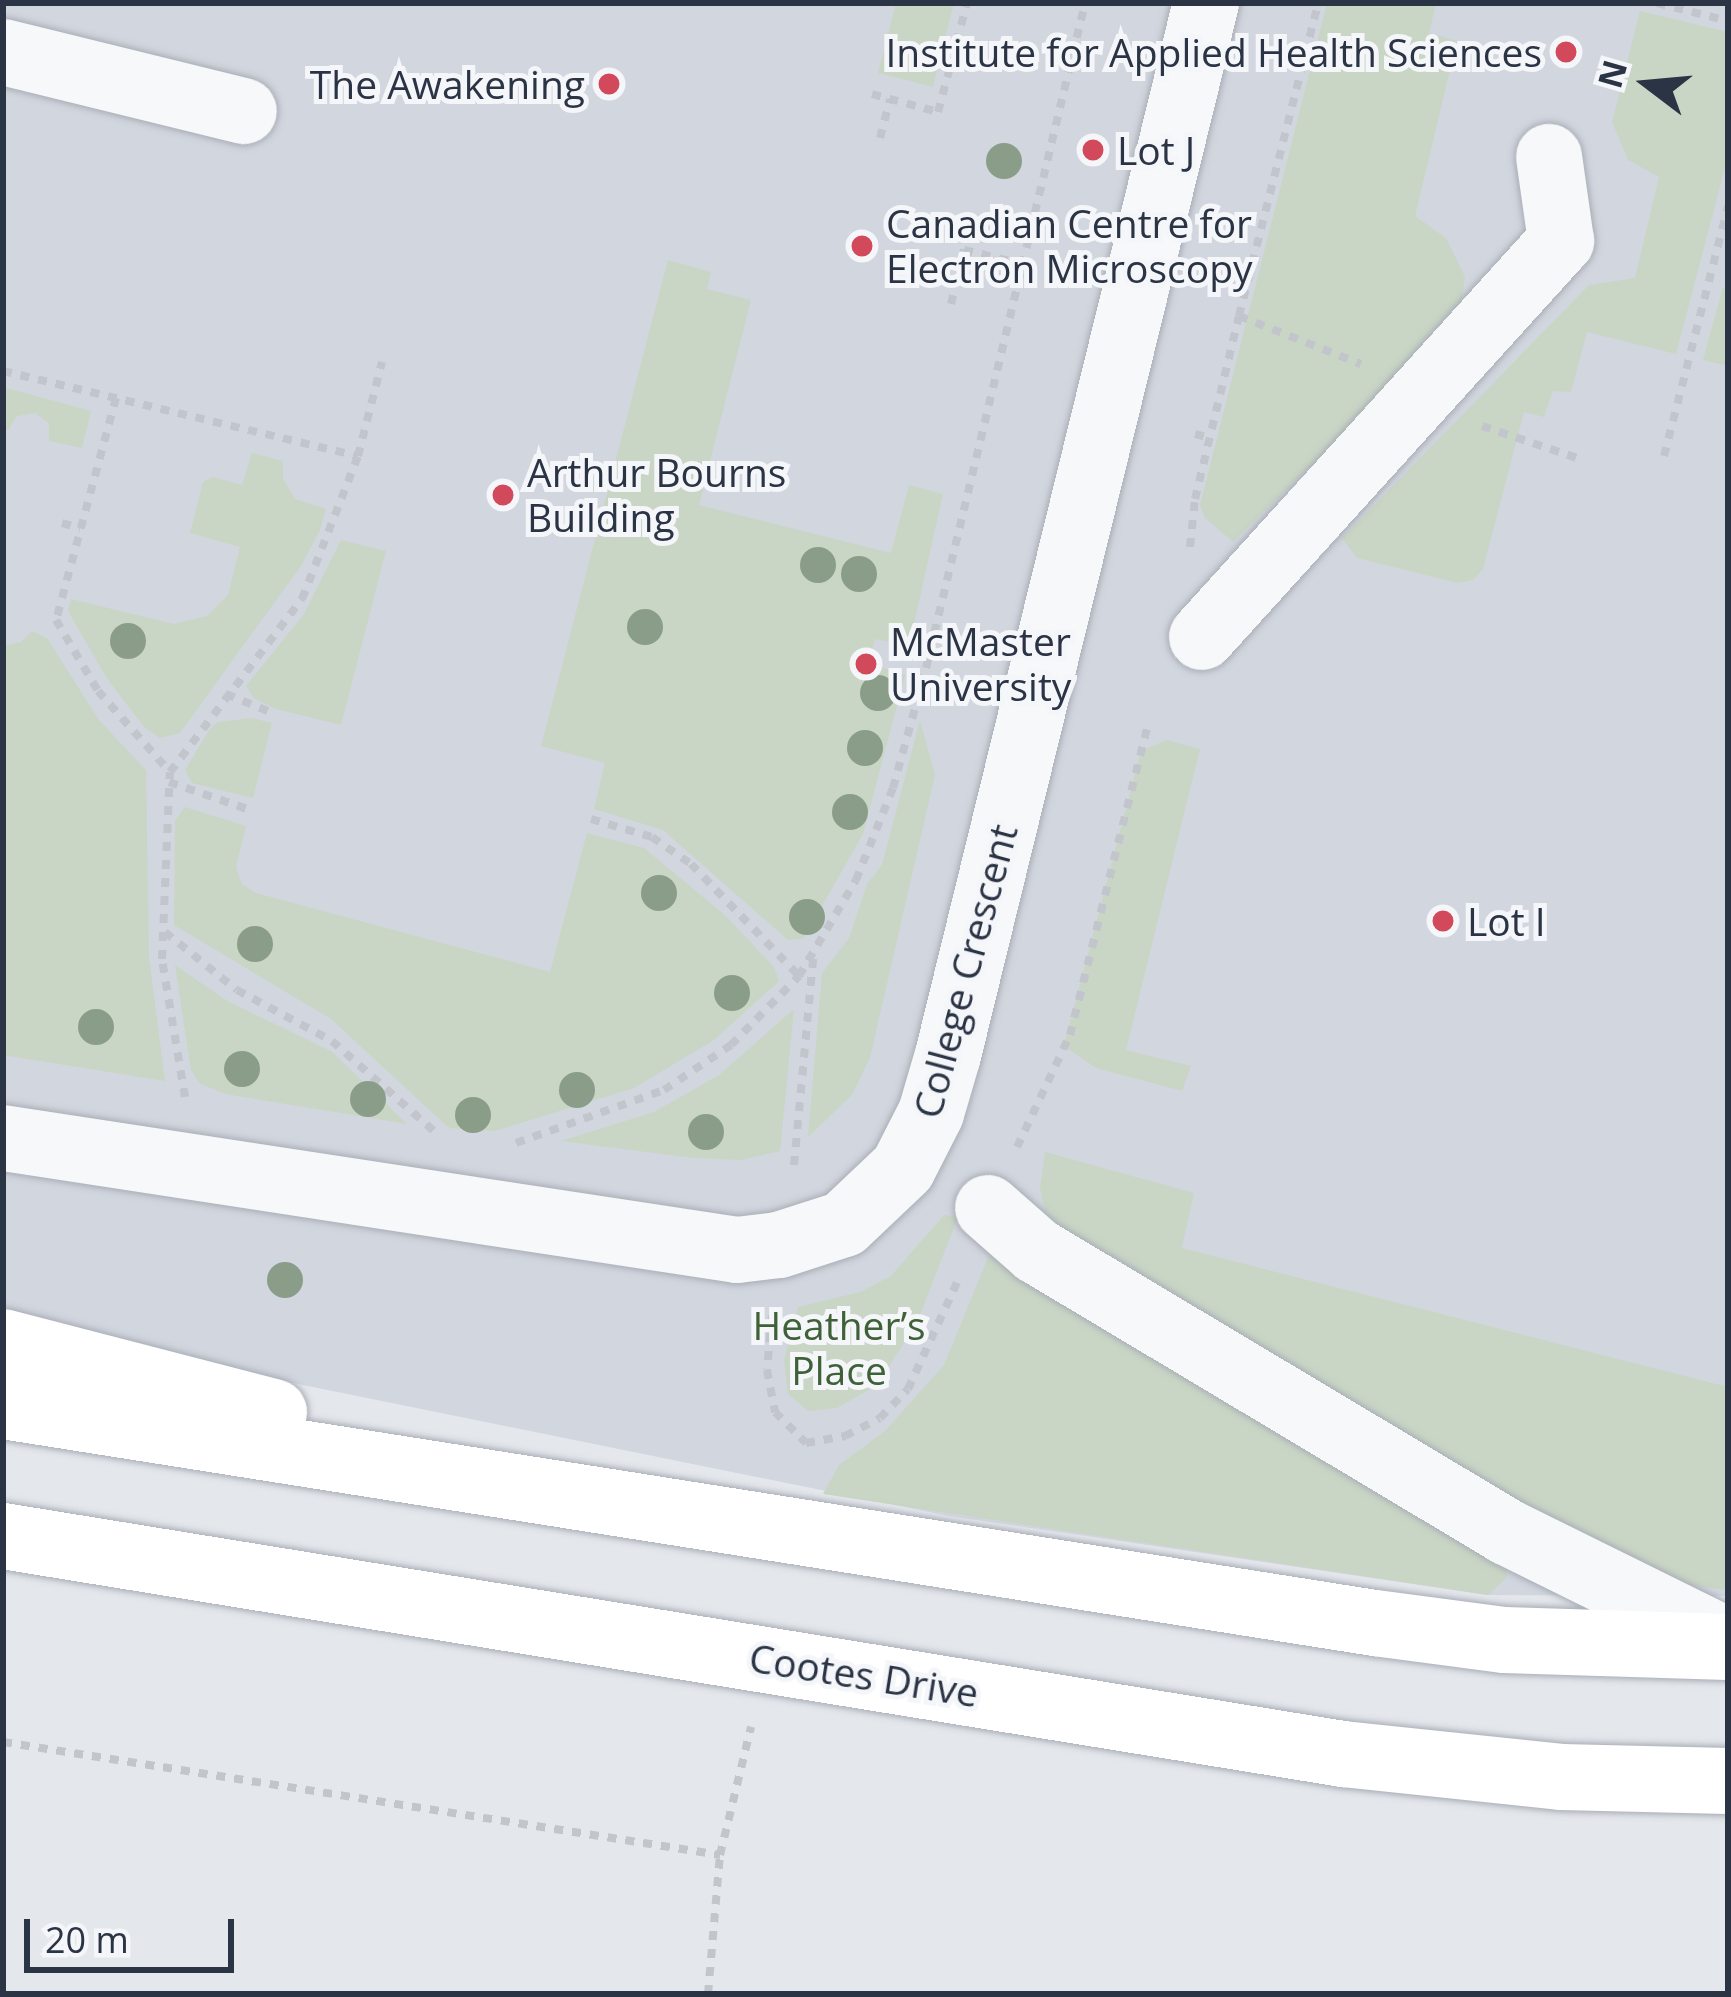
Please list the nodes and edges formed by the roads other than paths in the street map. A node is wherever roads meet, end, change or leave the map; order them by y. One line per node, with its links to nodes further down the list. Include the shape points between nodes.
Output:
1 (1207, 3): 6 (lane, College Crescent, via 948,1055 904,1168 844,1224 737,1250)
2 (3, 52): 3 (lane)
3 (244, 111)
4 (1549, 157): 5 (lane, via 1561,242)
5 (1202, 637)
6 (3, 1138)
7 (988, 1208): 12 (lane, via 1037,1251 1507,1532)
8 (3, 1342): 10 (main road)
9 (3, 1406): 10 (main road)
10 (561, 1492): 12 (main road, via 1504,1640)
11 (3, 1536): 13 (main road, Cootes Drive, via 1342,1754 1562,1777)
12 (1728, 1644)
13 (1728, 1781)

